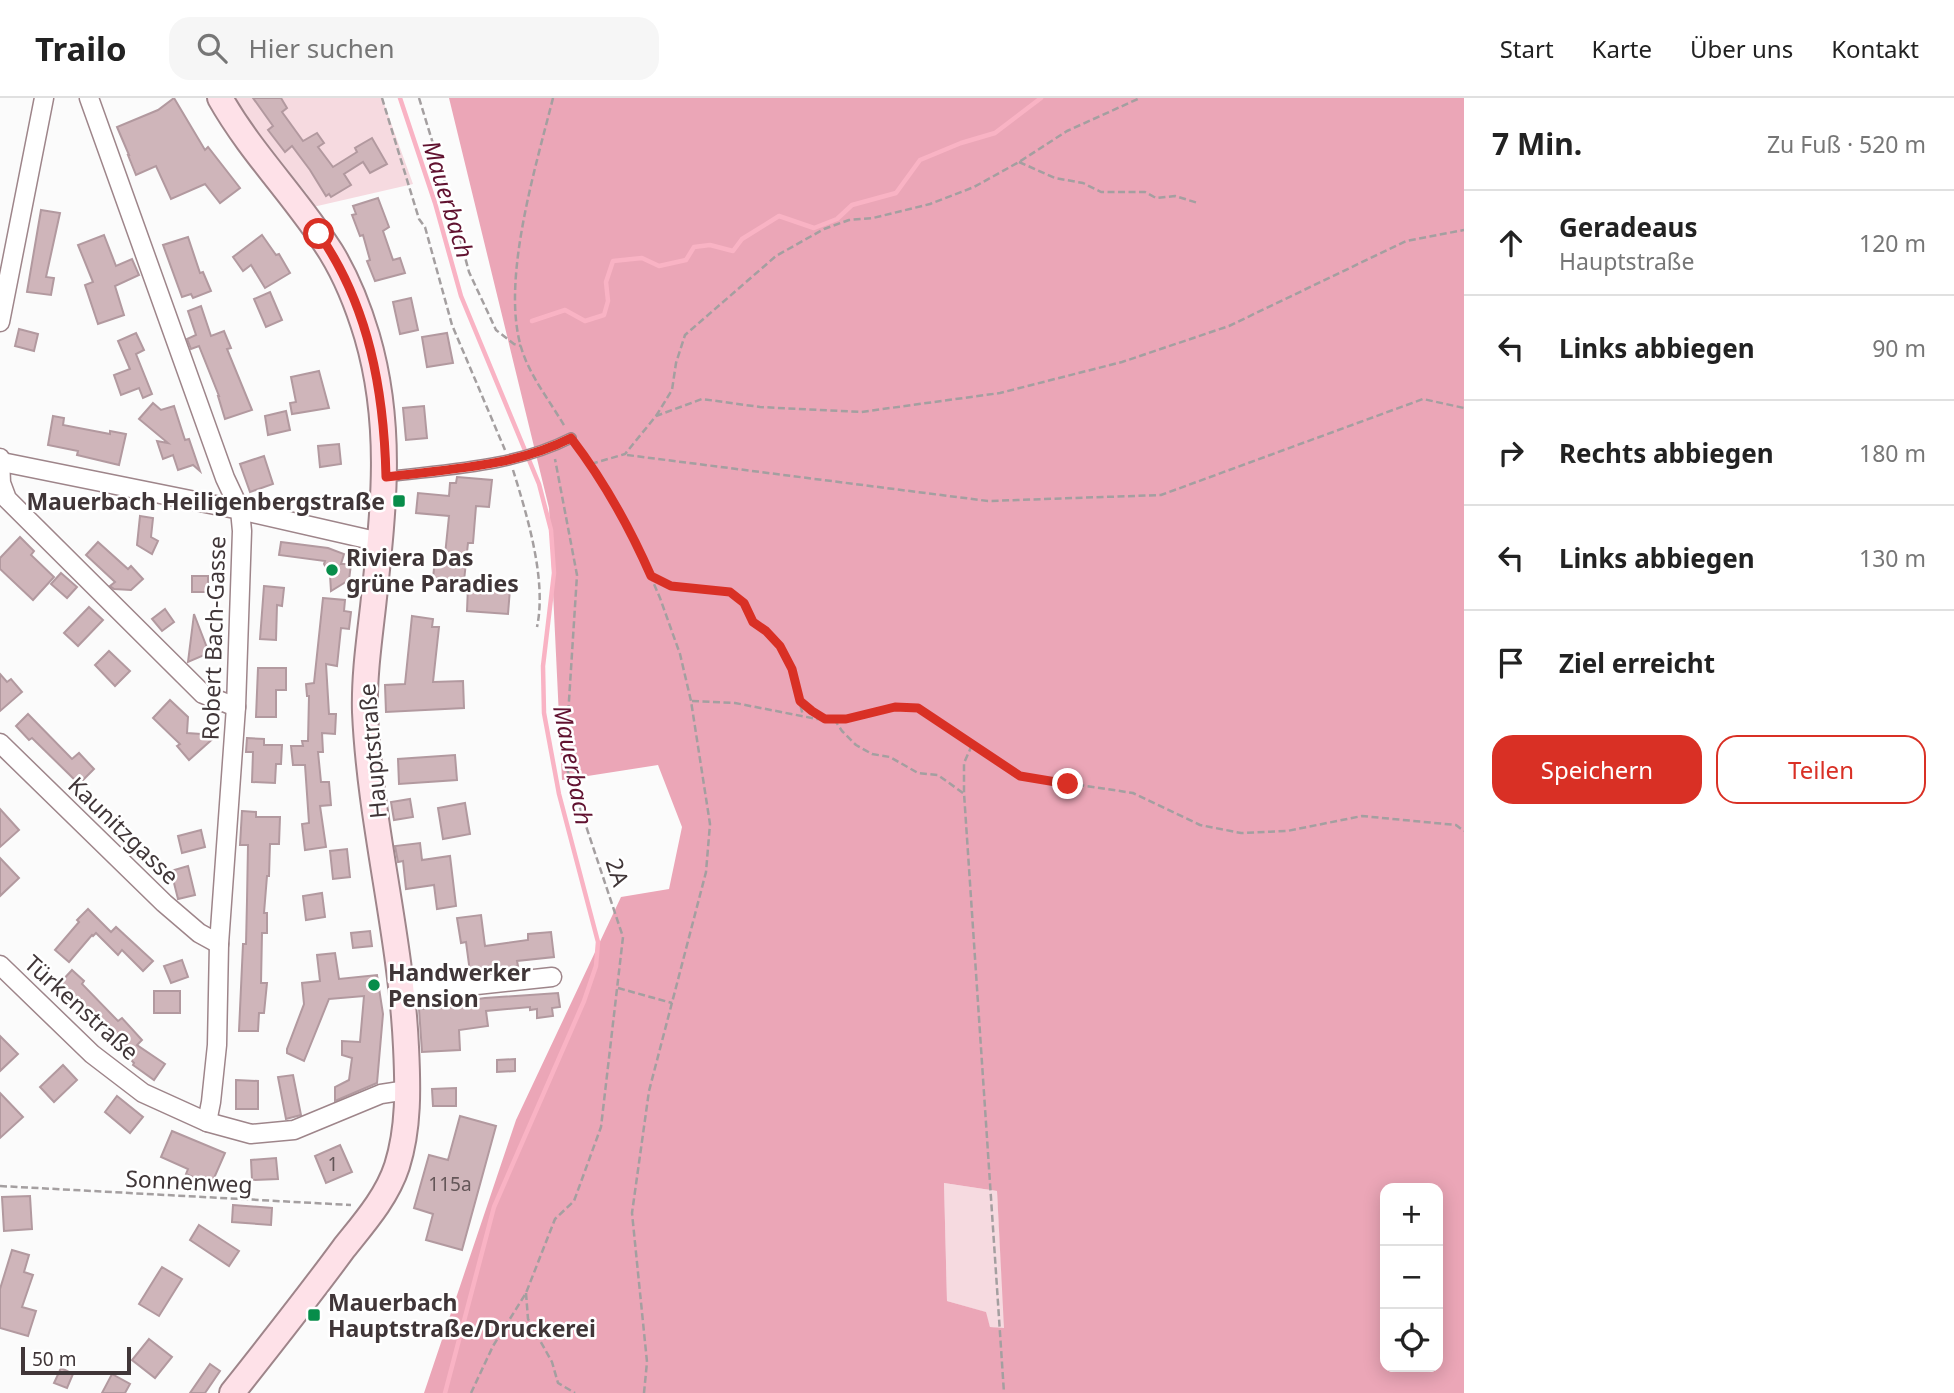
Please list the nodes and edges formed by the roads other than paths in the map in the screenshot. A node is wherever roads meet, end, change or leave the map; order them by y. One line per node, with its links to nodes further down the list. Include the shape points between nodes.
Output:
1 (44, 98): 4 (street)
2 (89, 98): 8 (street, Robert Bach-Gasse)
3 (220, 98): 7 (main road, Hauptstraße, via 241,133 330,250 351,290 377,380)
4 (0, 322)
5 (571, 438): 7 (lane, via 510,460)
6 (1, 460): 8 (street); 10 (street, via 7,499 203,694)
7 (386, 477): 9 (main road, Hauptstraße)
8 (240, 510): 9 (street); 10 (street, Robert Bach-Gasse)
9 (380, 542): 15 (main road, Hauptstraße, via 365,708)
10 (236, 707): 12 (street, Robert Bach-Gasse)
11 (0, 743): 12 (street, Kaunitzgasse, via 164,903)
12 (219, 944): 17 (street, Robert Bach-Gasse, via 217,1045)
13 (0, 965): 17 (street, Türkenstraße, via 102,1062 143,1093)
14 (552, 977): 15 (street)
15 (402, 993): 16 (main road, Hauptstraße)
16 (407, 1090): 17 (street, Türkenstraße, via 381,1094 294,1130 251,1134); 18 (main road, Hauptstraße, via 398,1161 376,1207)
17 (206, 1122)
18 (232, 1393)

